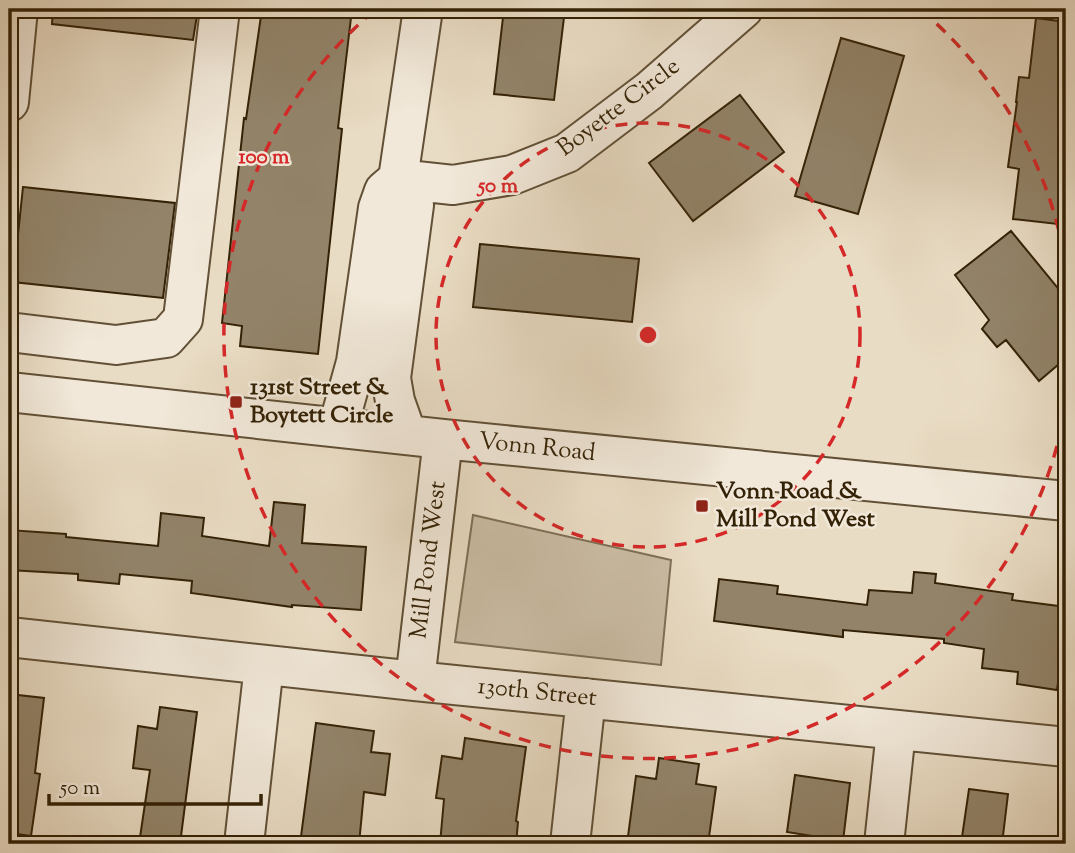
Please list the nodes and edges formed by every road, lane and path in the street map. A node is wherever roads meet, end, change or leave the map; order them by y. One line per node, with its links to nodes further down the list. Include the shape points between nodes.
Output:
1 (18, 9): 5 (street)
2 (220, 9): 7 (street, via 183,318 166,338 116,345)
3 (423, 9): 6 (street)
4 (743, 9): 6 (street, Boyette Circle, via 649,91 567,153 512,175 453,185)
5 (9, 102)
6 (398, 179): 9 (street, via 384,191 378,208 356,362); 10 (street, via 414,205 391,378 395,401)
7 (9, 332)
8 (9, 392): 9 (street, Vonn Road)
9 (338, 427): 10 (street, Vonn Road)
10 (425, 437): 11 (street, Vonn Road); 14 (street, Mill Pond West)
11 (1066, 501)
12 (9, 637): 13 (street, 130th Street)
13 (264, 665): 14 (street, 130th Street); 18 (street)
14 (415, 681): 15 (street, 130th Street)
15 (586, 698): 16 (street, 130th Street); 19 (street)
16 (896, 731): 17 (street, 130th Street); 20 (street)
17 (1066, 747)
18 (244, 844)
19 (570, 844)
20 (884, 844)

